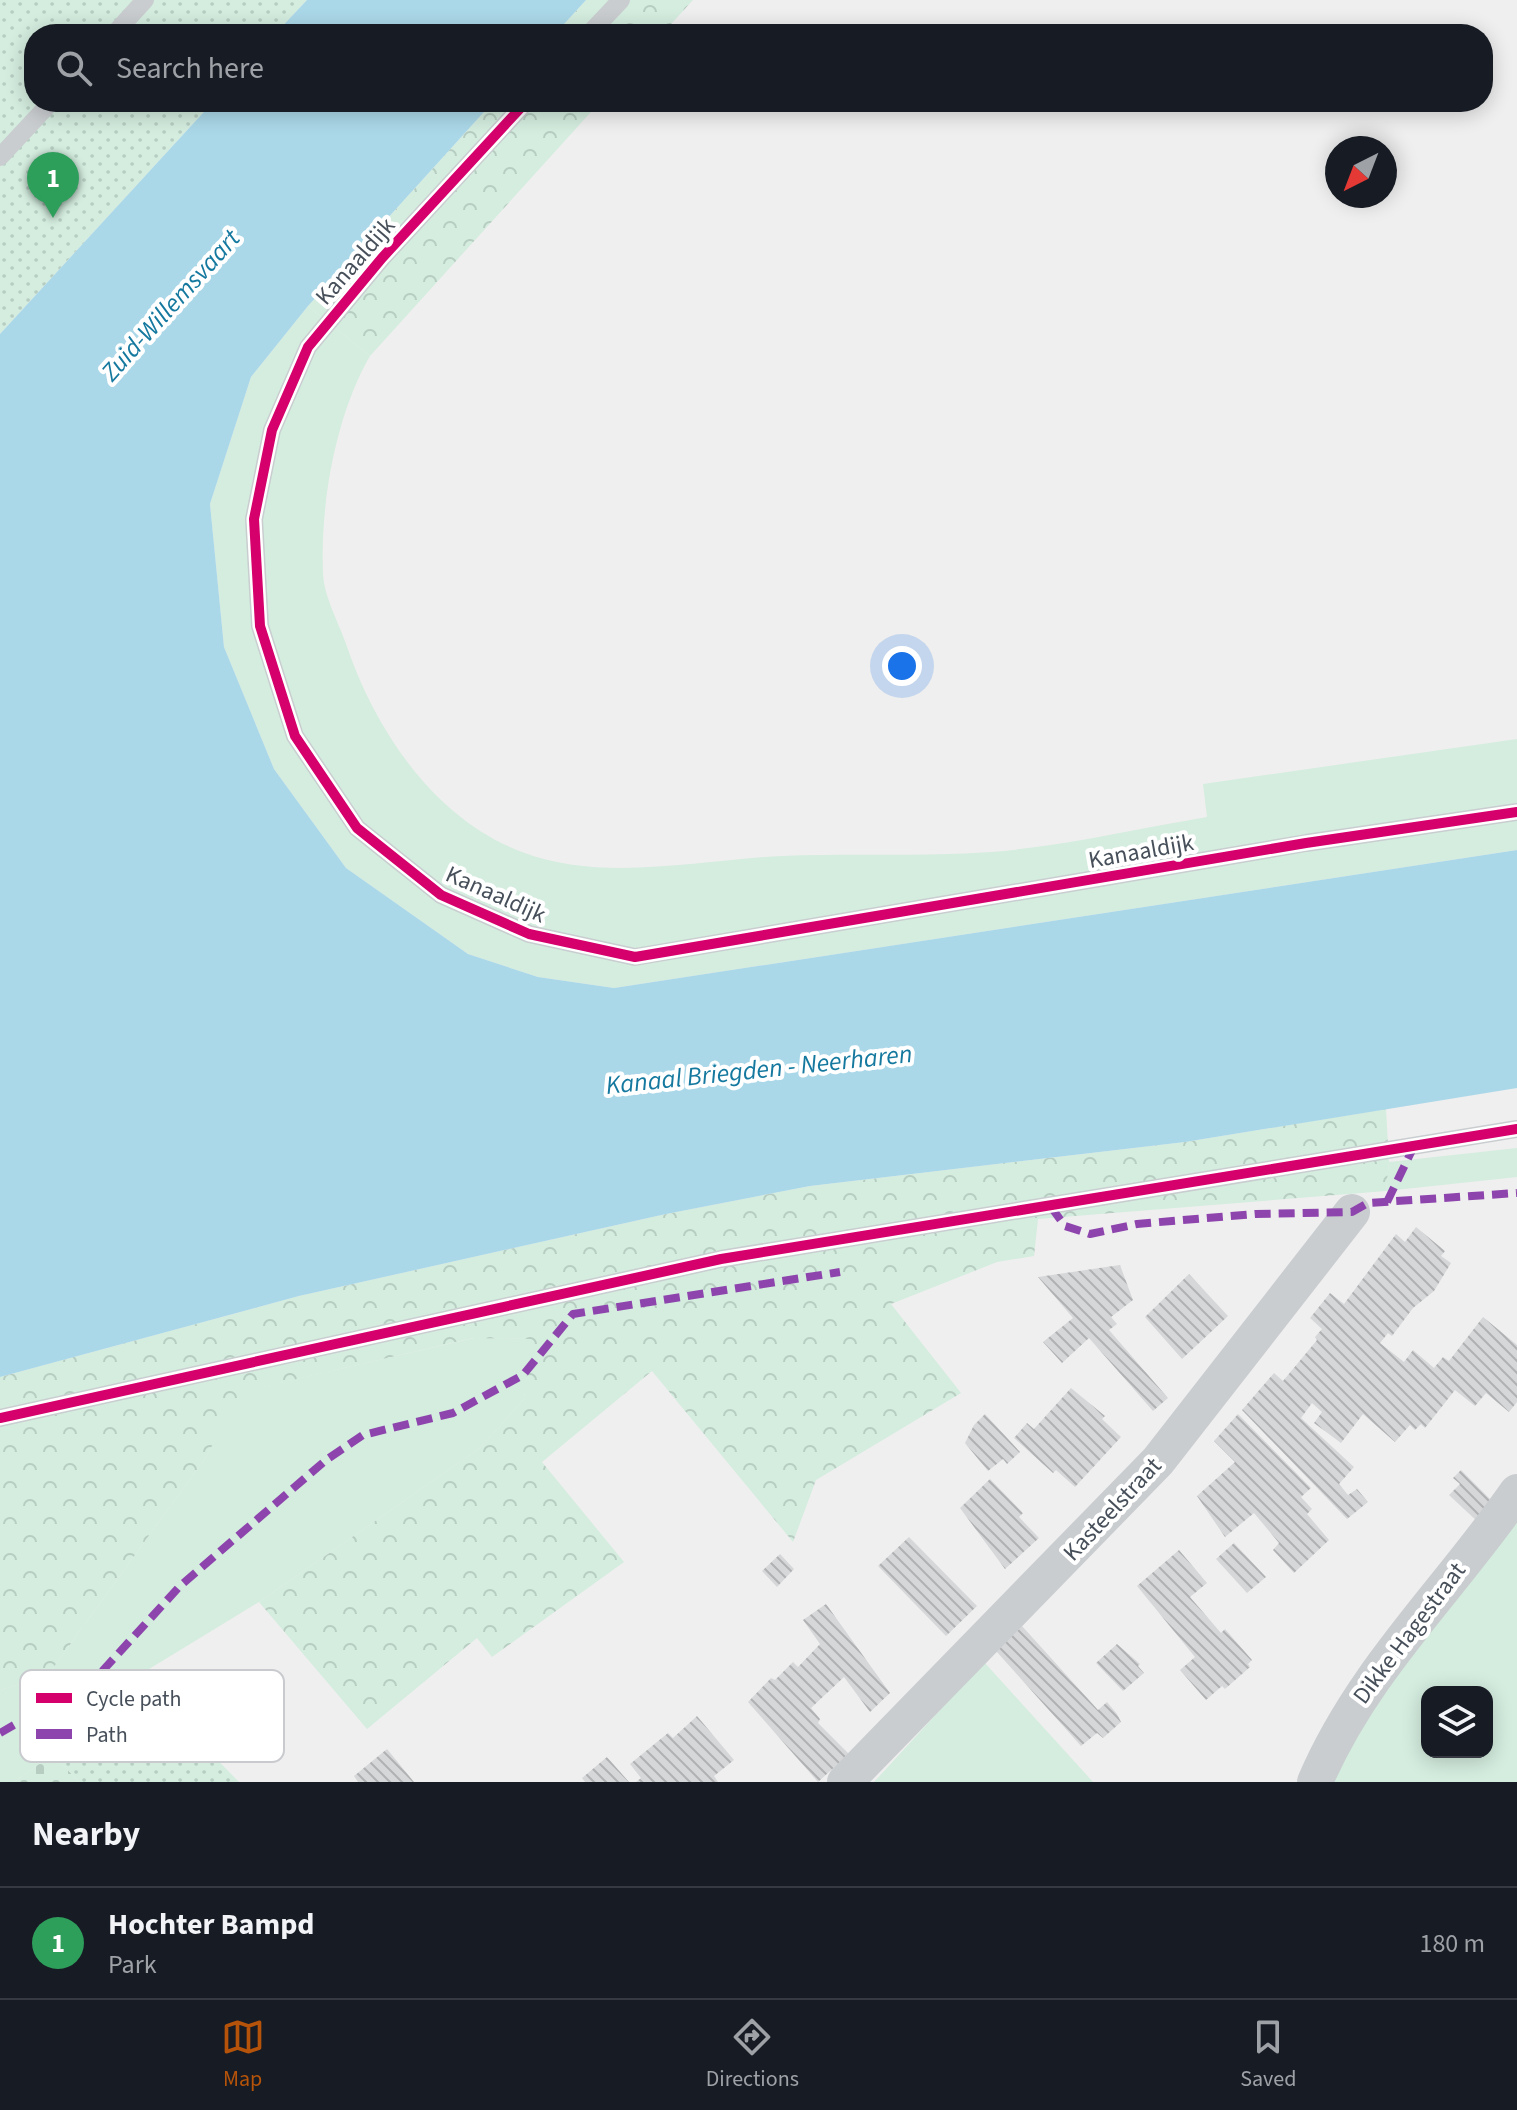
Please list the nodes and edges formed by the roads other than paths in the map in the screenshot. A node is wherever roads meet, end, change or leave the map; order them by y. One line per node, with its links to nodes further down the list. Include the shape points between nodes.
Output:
1 (145, 0): 3 (lane)
2 (621, 0): 4 (lane)
3 (123, 24)
4 (598, 24)
5 (42, 112): 7 (lane)
6 (517, 112): 8 (lane, Kanaaldijk, via 308,347 272,430 254,519 260,626 295,736 357,828 441,895 529,934 635,957)
7 (0, 157)
8 (1517, 812)
9 (1517, 1129): 11 (lane, via 721,1259)
10 (1352, 1212): 13 (street, Kasteelstraat, via 1158,1461)
11 (0, 1418)
12 (1517, 1492): 14 (street, Dikke Hagestraat, via 1361,1692)
13 (845, 1782)
14 (1315, 1782)

